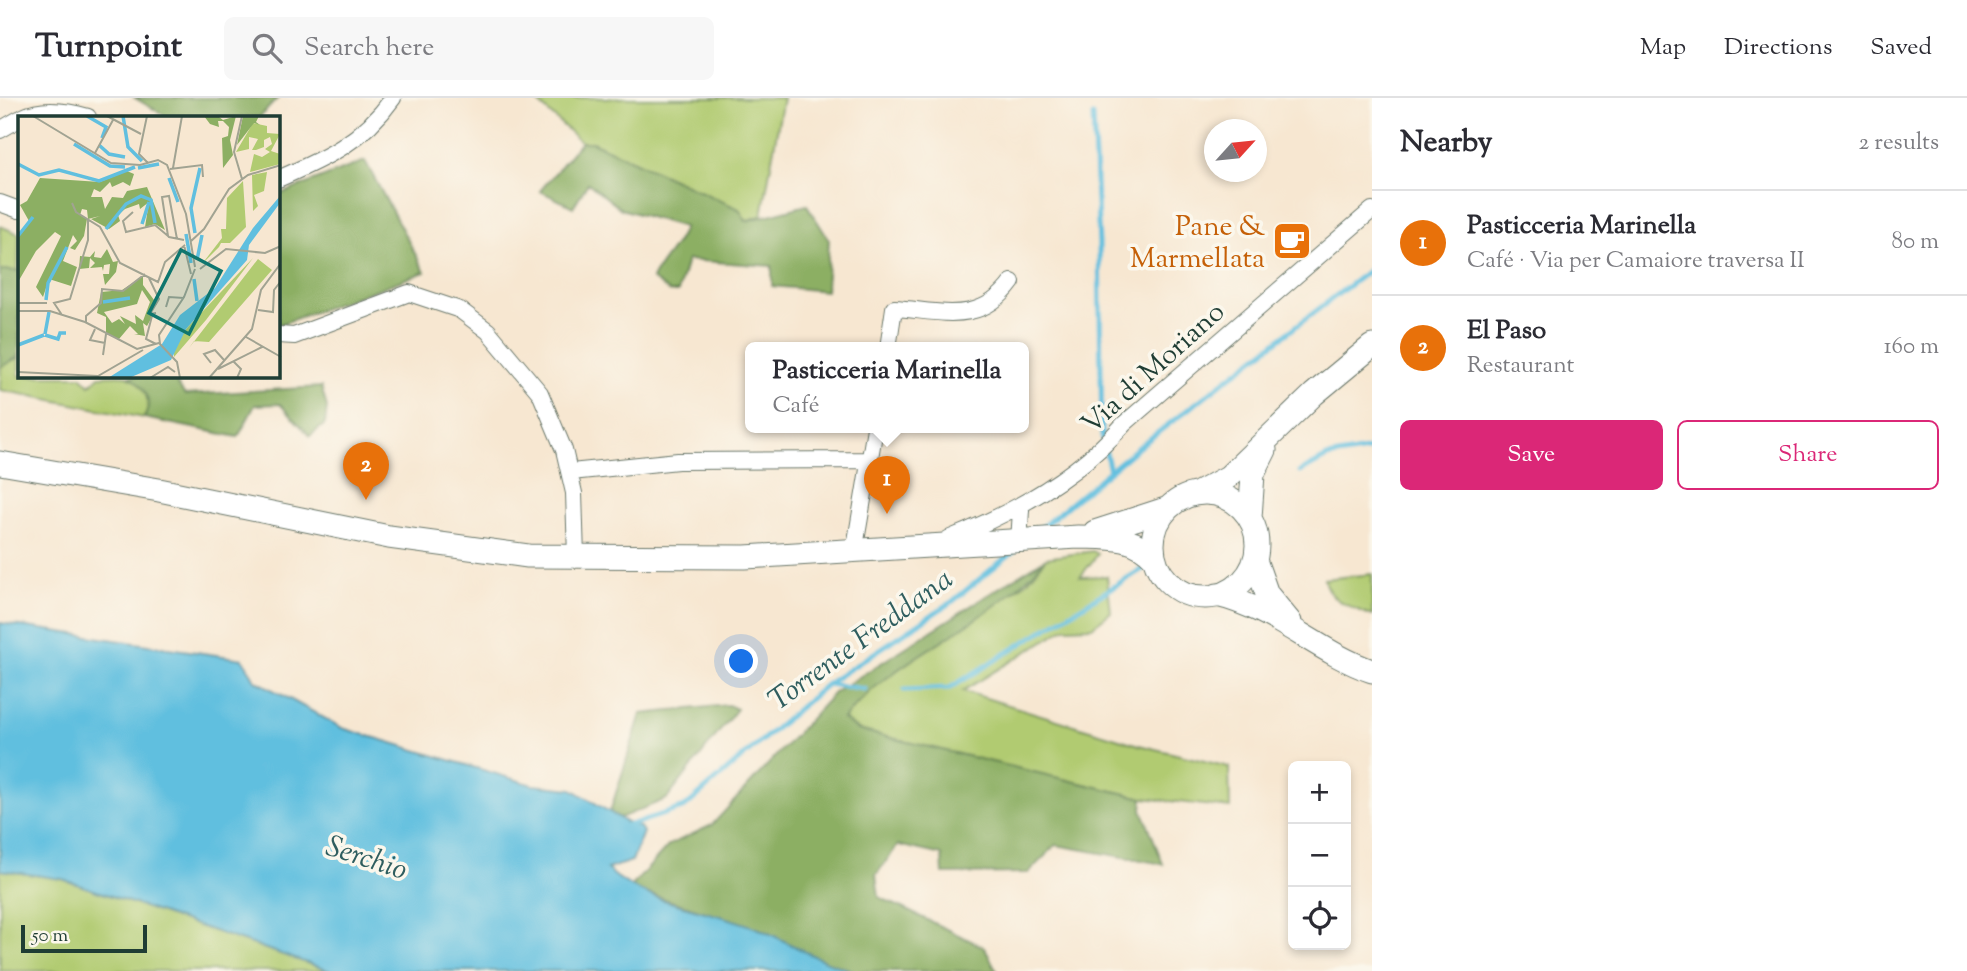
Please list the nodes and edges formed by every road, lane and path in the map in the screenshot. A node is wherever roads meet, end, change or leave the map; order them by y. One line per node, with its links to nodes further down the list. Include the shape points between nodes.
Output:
1 (393, 98): 6 (street, via 376,121 333,155)
2 (25, 116): 3 (street, via 67,111)
3 (84, 116)
4 (18, 120): 5 (street)
5 (0, 130)
6 (280, 177)
7 (0, 203): 8 (street)
8 (18, 210)
9 (1372, 210): 20 (street, Via di Moriano, via 1124,424 1106,445)
10 (1012, 282): 12 (street, via 992,303 967,313 894,308)
11 (280, 335): 18 (street, via 294,336 409,293 460,310 488,331 540,393)
12 (889, 342)
13 (1372, 346): 15 (main road)
14 (874, 433): 16 (street)
15 (1271, 437): 19 (main road, via 1228,477); 22 (main road, via 1253,474)
16 (870, 460): 18 (street, via 678,461); 25 (street)
17 (0, 463): 26 (main road, via 390,537 482,551)
18 (571, 472): 26 (street)
19 (1200, 492): 21 (main road); 22 (main road, via 1222,495)
20 (1023, 507): 24 (street, Via di Moriano); 24 (street); 24 (street, Via di Moriano)
21 (1166, 509): 23 (main road); 27 (main road, via 1153,538)
22 (1250, 518): 28 (main road, via 1257,538)
23 (1078, 537): 24 (main road); 27 (main road, via 1126,540)
24 (1000, 538): 25 (main road)
25 (854, 553): 26 (main road)
26 (576, 557)
27 (1155, 559): 29 (main road, via 1163,576 1178,589 1197,596)
28 (1255, 560): 29 (main road, via 1241,583); 30 (main road, via 1267,594)
29 (1217, 595): 30 (main road)
30 (1297, 630): 31 (main road, via 1349,663)
31 (1372, 671)

